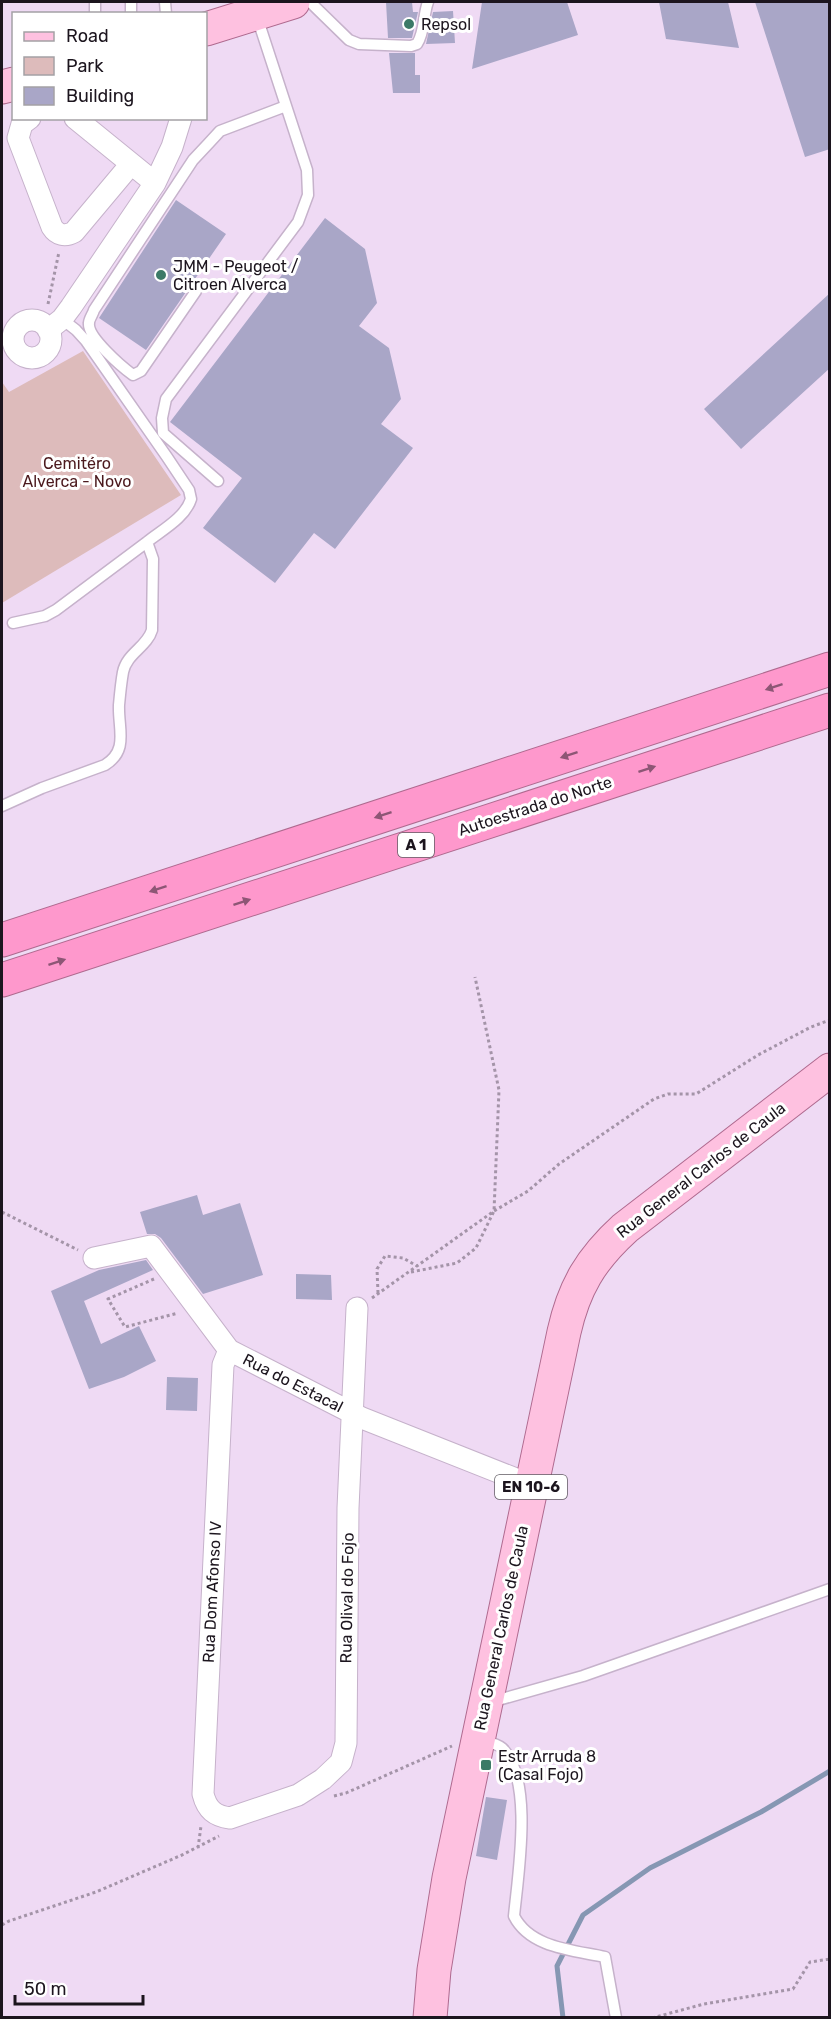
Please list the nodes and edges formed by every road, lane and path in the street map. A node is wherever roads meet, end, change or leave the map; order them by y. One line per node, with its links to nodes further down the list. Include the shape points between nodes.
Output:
1 (293, 2): 4 (main road)
2 (310, 2): 3 (lane, via 349,40 359,44 411,46 421,37)
3 (428, 2)
4 (256, 14): 5 (main road); 6 (lane)
5 (207, 30)
6 (286, 106): 13 (lane, via 220,132 193,160 94,310 88,322 90,333 133,375 141,371); 15 (lane, via 307,170 308,195 298,222 166,399 162,418 163,433)
7 (27, 120): 12 (street, via 18,138 52,227)
8 (77, 120): 10 (street)
9 (180, 120): 11 (street)
10 (131, 164): 11 (street); 12 (street, via 74,232)
11 (155, 183): 14 (street)
12 (63, 235): 14 (path, via 48,305)
13 (196, 291)
14 (55, 324): 16 (lane, via 76,330 86,341 191,495 187,509)
15 (218, 481)
16 (147, 542): 17 (lane, via 56,610); 20 (lane, via 153,559 152,630 125,663 118,754 105,765)
17 (13, 623)
18 (830, 669): 21 (highway, A 1, one-way to 21)
19 (830, 710): 23 (highway, Autoestrada do Norte / A 1, one-way to 19)
20 (2, 806)
21 (2, 940)
22 (475, 977): 26 (path, via 499,1090)
23 (2, 980)
24 (830, 1020): 26 (path, via 768,1050 696,1094 668,1094 654,1099)
25 (830, 1070): 37 (main road, Rua General Carlos de Caula / EN 10-6, via 625,1227 590,1265 568,1314)
26 (495, 1211): 29 (path); 31 (path, via 476,1248 457,1263)
27 (2, 1212): 28 (path)
28 (94, 1258): 30 (street, Rua do Estacal, via 151,1246)
29 (417, 1266): 31 (path); 32 (path, via 403,1258 385,1256 378,1269)
30 (170, 1272): 33 (street, Rua do Estacal); 33 (path, via 108,1299 125,1327)
31 (408, 1272): 32 (path)
32 (378, 1293): 34 (path)
33 (197, 1308): 35 (street, Rua do Estacal)
34 (357, 1308): 36 (street, Rua Olival do Fojo)
35 (229, 1350): 36 (street, Rua do Estacal); 42 (street, Rua Dom Afonso IV, via 223,1376 203,1794 210,1811)
36 (352, 1413): 37 (street, Rua do Estacal); 41 (street, Rua Olival do Fojo, via 346,1743 341,1762)
37 (531, 1485): 39 (main road, Rua General Carlos de Caula / EN 10-6)
38 (830, 1589): 39 (lane, via 583,1676)
39 (485, 1703): 40 (main road, Rua General Carlos de Caula / EN 10-6)
40 (477, 1739): 41 (path, via 449,1747 346,1792 311,1802); 45 (main road, Rua General Carlos de Caula / EN 10-6, via 447,1889); 46 (lane, via 501,1747 513,1767 521,1805 514,1916 527,1933 550,1945 605,1957)
41 (298, 1795): 42 (street, Rua Olival do Fojo)
42 (230, 1818): 43 (path, via 227,1831 190,1851 96,1893)
43 (2, 1925)
44 (830, 1959): 47 (path, via 810,1962 794,1989 704,2004)
45 (430, 2018)
46 (616, 2018)
47 (652, 2018)

